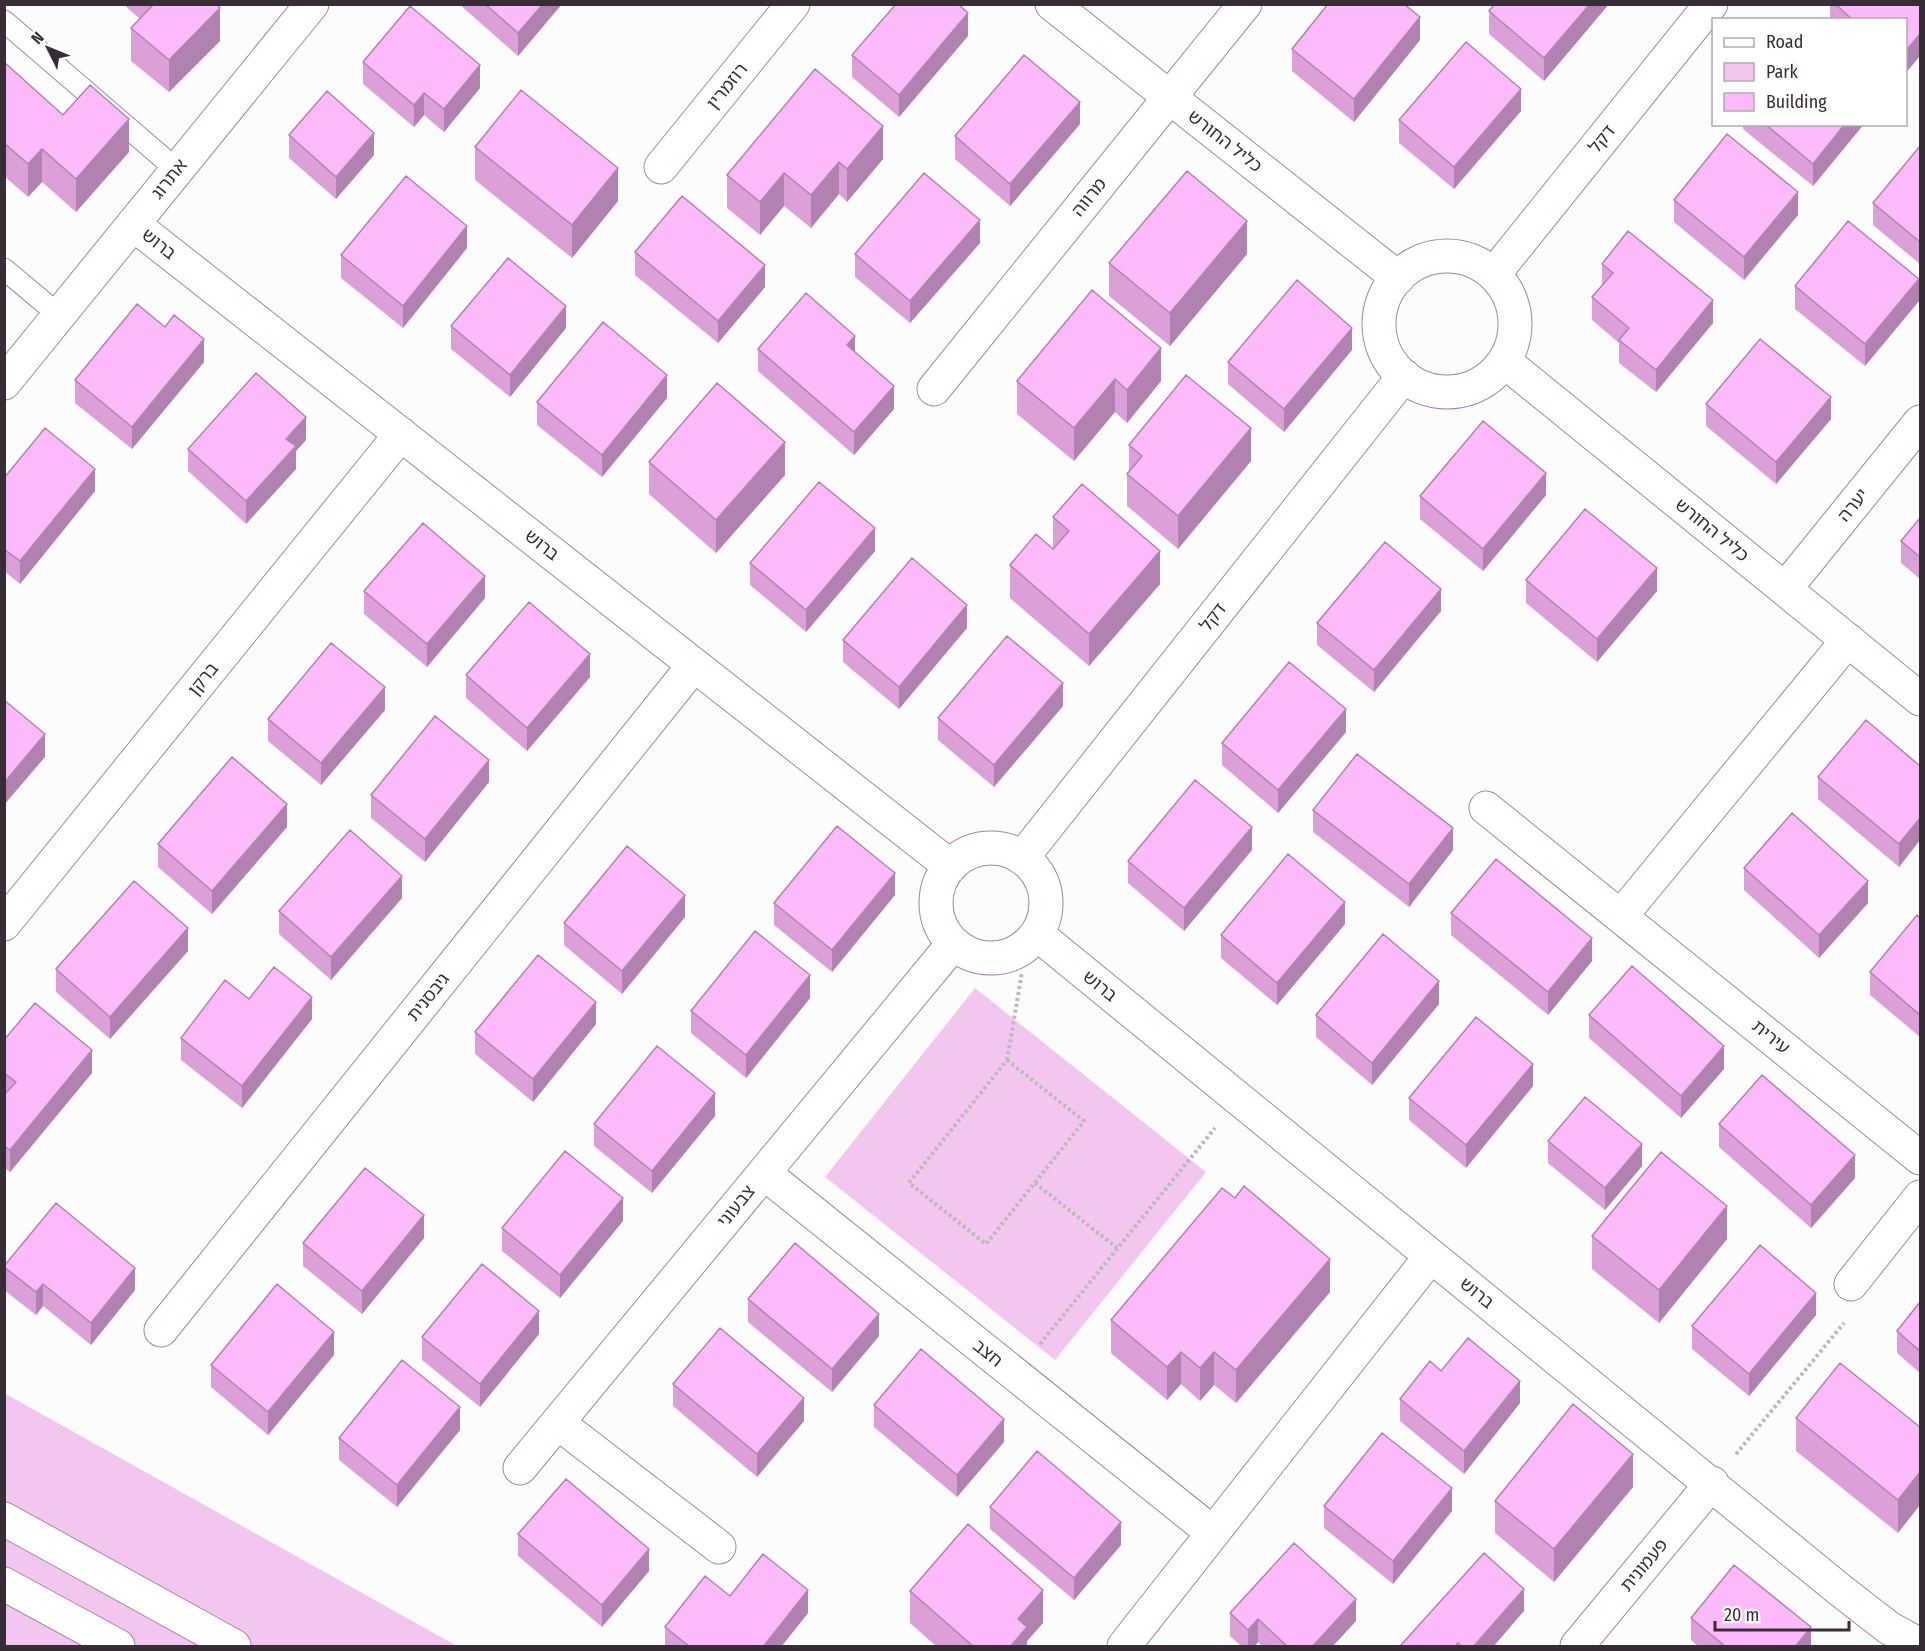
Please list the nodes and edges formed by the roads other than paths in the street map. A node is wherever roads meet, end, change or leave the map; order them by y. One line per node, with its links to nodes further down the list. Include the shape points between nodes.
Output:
1 (312, 4): 9 (street, אתרוג)
2 (793, 4): 8 (street, רוזמרין)
3 (1053, 4): 7 (street, כליל החורש)
4 (1245, 4): 7 (street, מרווה)
5 (1711, 4): 12 (street, דקל)
6 (4, 21): 9 (lane)
7 (1170, 97): 13 (street, כליל החורש); 18 (street, מרווה)
8 (661, 167)
9 (177, 170): 10 (street, אתרוג)
10 (133, 224): 14 (street, אתרוג); 20 (street, ברוש)
11 (4, 269): 14 (lane)
12 (1494, 274): 13 (street, via 1466,258 1444,256 1414,264); 15 (street, via 1514,311 1515,332)
13 (1398, 278): 16 (street, via 1385,296 1379,326 1387,356)
14 (59, 315): 17 (street, אתרוג)
15 (1504, 361): 16 (street, via 1479,384 1460,391 1429,389); 21 (street, כליל החורש)
16 (1404, 376): 26 (street, דקל)
17 (4, 382)
18 (934, 389)
19 (1919, 428): 21 (street, יערה)
20 (401, 434): 23 (street, ברוש); 29 (street, ברקן)
21 (1785, 589): 22 (street, כליל החורש)
22 (1848, 640): 24 (street, כליל החורש); 28 (street)
23 (694, 665): 27 (street, ברוש); 37 (street, גיבסנית)
24 (1920, 699)
25 (1486, 808): 28 (street, עירית)
26 (1022, 858): 27 (street, via 1006,850 989,848 972,851); 30 (street, via 1040,877 1045,893 1046,910)
27 (950, 866): 31 (street, via 938,888 936,905 942,930)
28 (1621, 916): 32 (street, עירית)
29 (4, 924)
30 (1031, 940): 31 (street, via 1010,956 993,959 976,957); 35 (street, ברוש, via 1238,1099)
31 (953, 944): 33 (street, צבעוני)
32 (1920, 1158)
33 (764, 1173): 38 (street, צבעוני); 42 (street, חצב)
34 (1920, 1197): 36 (street)
35 (1431, 1256): 40 (street, ברוש); 42 (street)
36 (1851, 1284)
37 (161, 1330)
38 (558, 1423): 39 (street, צבעוני); 43 (street)
39 (520, 1468)
40 (1712, 1483): 45 (street, ברוש, via 1889,1628); 49 (street, פעמונית)
41 (4, 1519): 47 (street)
42 (1213, 1533): 48 (street)
43 (719, 1547)
44 (4, 1584): 46 (street)
45 (1920, 1645)
46 (118, 1647)
47 (234, 1647)
48 (1124, 1647)
49 (1577, 1647)

